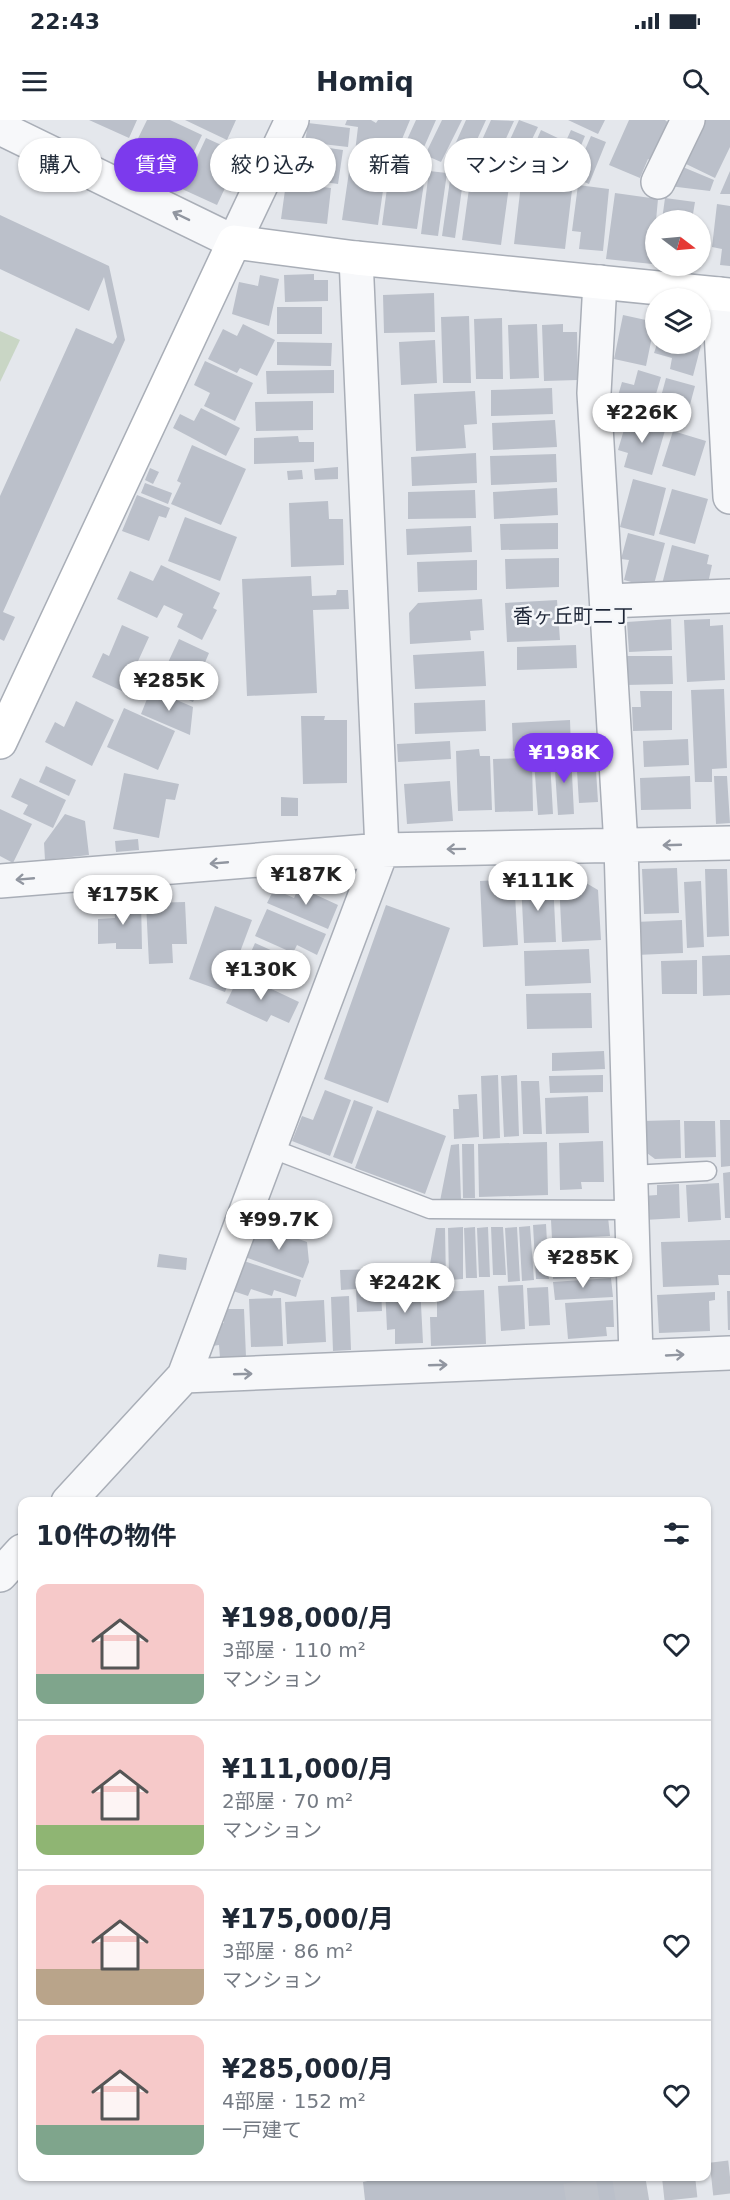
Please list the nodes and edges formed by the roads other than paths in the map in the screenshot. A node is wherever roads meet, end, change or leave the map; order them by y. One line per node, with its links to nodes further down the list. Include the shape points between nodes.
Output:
1 (292, 120): 5 (street)
2 (688, 120): 4 (street)
3 (6, 127): 5 (street, one-way to 3)
4 (658, 182)
5 (234, 242): 6 (street); 12 (street)
6 (356, 258): 7 (street); 15 (street)
7 (600, 282): 8 (street); 11 (street, via 594,393)
8 (724, 294): 9 (street)
9 (730, 497)
10 (730, 597): 11 (street)
11 (608, 601): 14 (street)
12 (0, 742)
13 (730, 843): 14 (street, one-way to 14)
14 (621, 846): 15 (street, one-way to 15); 19 (street)
15 (382, 850): 16 (street, one-way to 16); 17 (street)
16 (0, 881)
17 (270, 1148): 20 (lane, via 430,1209); 23 (street)
18 (707, 1171): 19 (lane)
19 (631, 1175): 20 (street)
20 (632, 1210): 22 (street)
21 (730, 1353): 22 (street, one-way to 21)
22 (636, 1357): 23 (street, one-way to 22)
23 (184, 1376): 24 (street)
24 (73, 1497)
25 (18, 1555): 26 (street)
26 (0, 1575)

